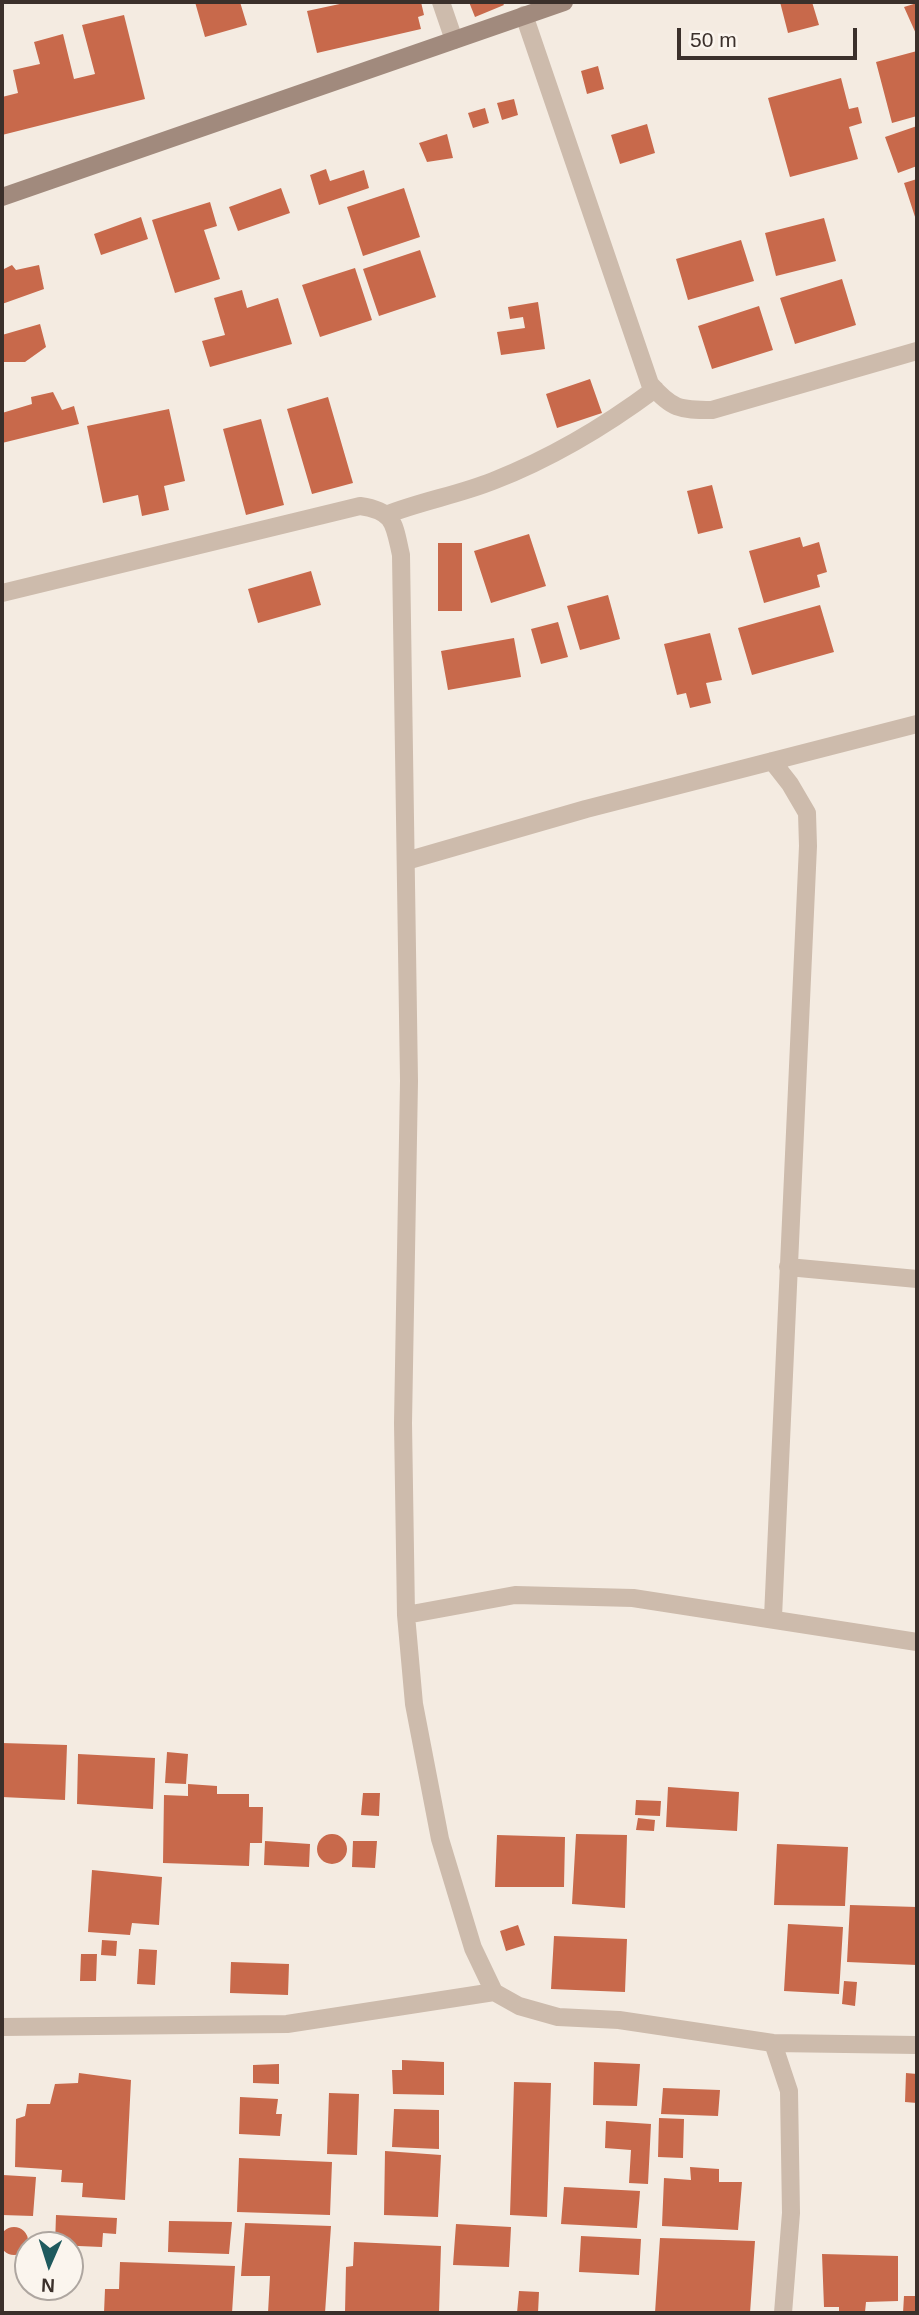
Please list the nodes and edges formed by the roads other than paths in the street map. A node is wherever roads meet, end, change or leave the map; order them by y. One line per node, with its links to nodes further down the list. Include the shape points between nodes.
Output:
1 (441, 2): 4 (street)
2 (564, 2): 3 (main road)
3 (524, 15): 4 (main road); 7 (street)
4 (454, 40): 5 (main road)
5 (2, 197)
6 (917, 351): 7 (street, via 712,410 683,410 665,402)
7 (655, 389): 8 (street, via 612,422 559,453 491,482)
8 (386, 515): 9 (street, via 380,509 360,506); 12 (street, via 394,521 401,555)
9 (2, 593)
10 (917, 724): 11 (street)
11 (772, 761): 12 (street); 13 (street, via 807,813)
12 (406, 861): 15 (street)
13 (788, 1267): 14 (street); 16 (street)
14 (917, 1279)
15 (406, 1615): 16 (street, via 515,1595 633,1598); 18 (street, via 414,1703 440,1839 473,1948)
16 (773, 1617): 17 (street)
17 (917, 1642)
18 (494, 1992): 19 (street, via 288,2024); 20 (street, via 519,2006 558,2017 619,2020)
19 (2, 2027)
20 (773, 2043): 21 (street); 22 (street, via 789,2091 791,2213)
21 (917, 2045)
22 (783, 2313)

